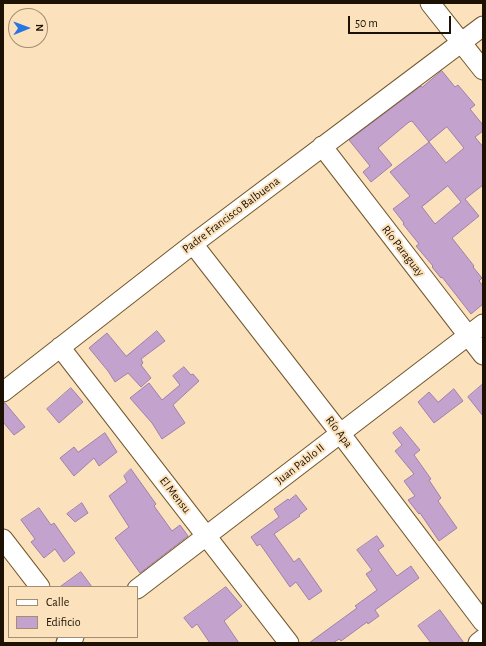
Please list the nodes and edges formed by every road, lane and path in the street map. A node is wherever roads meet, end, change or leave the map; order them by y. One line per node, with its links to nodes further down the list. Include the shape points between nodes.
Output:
1 (430, 3): 3 (street)
2 (483, 26): 3 (street, Padre Francisco Balbuena)
3 (461, 42): 4 (street); 5 (street, Padre Francisco Balbuena)
4 (483, 70)
5 (322, 146): 6 (street, Padre Francisco Balbuena); 8 (street, Río Paraguay)
6 (193, 244): 9 (street, Padre Francisco Balbuena); 12 (street, Río Apa)
7 (483, 324): 8 (street, Juan Pablo II)
8 (468, 336): 10 (street, Río Paraguay); 12 (street, Juan Pablo II)
9 (60, 347): 11 (street, Padre Francisco Balbuena); 13 (street, El Mensu)
10 (483, 355)
11 (3, 392)
12 (340, 433): 13 (street, Juan Pablo II); 17 (street, Río Apa)
13 (207, 536): 16 (street, Juan Pablo II); 19 (street, El Mensu)
14 (3, 539): 15 (street)
15 (39, 586)
16 (138, 588)
17 (483, 622)
18 (483, 639): 20 (street)
19 (289, 643)
20 (478, 643)

